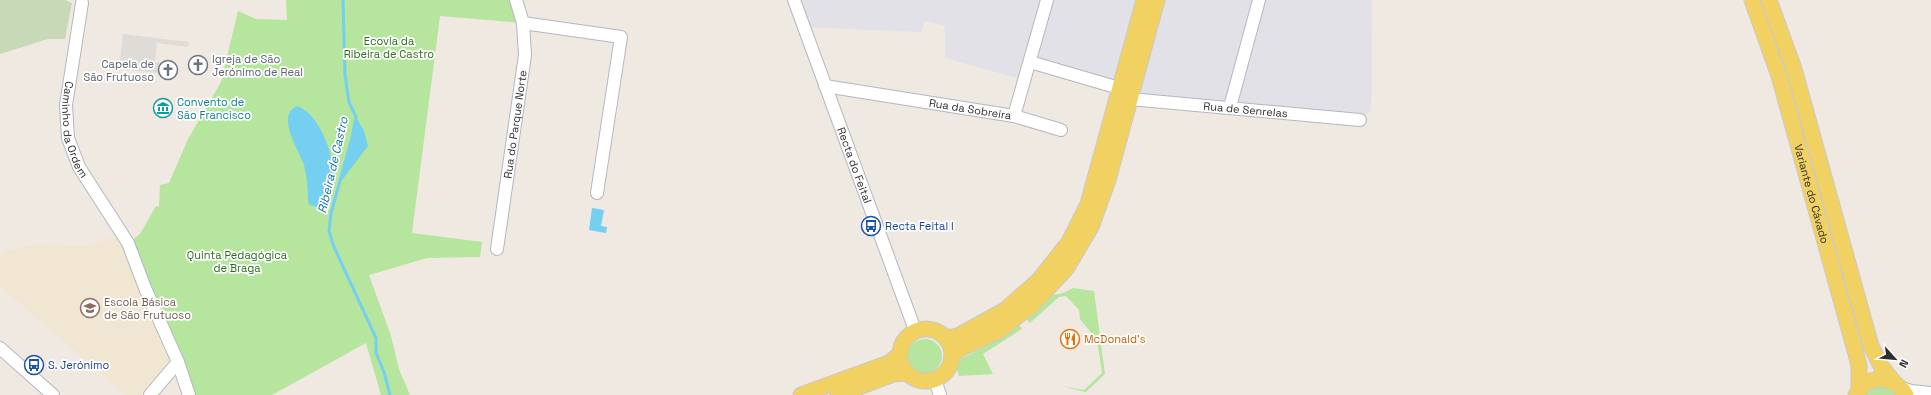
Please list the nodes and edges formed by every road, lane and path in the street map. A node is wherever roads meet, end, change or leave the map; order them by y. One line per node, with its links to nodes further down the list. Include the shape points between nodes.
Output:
1 (516, 0): 10 (street, Rua do Parque Norte)
2 (794, 0): 12 (street, Recta do Feital)
3 (1047, 0): 11 (street, Rua da Sobreira)
4 (1144, 0): 13 (main road)
5 (1157, 0): 14 (main road)
6 (1259, 0): 15 (street)
7 (1752, 0): 30 (main road, Variante do Cávado, via 1779,76 1859,365)
8 (1769, 0): 29 (main road, Variante do Cávado, via 1794,69 1871,346 1881,366)
9 (82, 1): 26 (street, Caminho da Ordem, via 66,105 68,138 78,167 128,243)
10 (523, 23): 19 (street, via 621,37); 20 (street, Rua do Parque Norte, via 525,55 522,82)
11 (1030, 62): 13 (street); 16 (street, Rua da Sobreira)
12 (825, 86): 16 (street, Rua da Sobreira); 21 (street, Recta do Feital)
13 (1118, 88): 22 (main road, via 1088,204 1069,242 1039,280 1005,310 956,337)
14 (1130, 99): 15 (street, Rua de Senrelas); 25 (main road, via 1108,180 1090,227 1066,269 1032,305 1000,330)
15 (1230, 107): 17 (street, Rua de Senrelas)
16 (1014, 116): 18 (street)
17 (1360, 120)
18 (1061, 130)
19 (597, 193)
20 (497, 249)
21 (915, 330): 22 (main road, via 932,329); 24 (main road, via 904,340)
22 (946, 337): 25 (main road)
23 (0, 348): 32 (street)
24 (899, 355): 27 (main road); 35 (main road, via 889,363)
25 (952, 355): 28 (main road, via 948,370)
26 (178, 362): 33 (street); 34 (street, Caminho da Ordem)
27 (906, 373): 28 (main road, via 920,381); 36 (main road, via 893,374)
28 (935, 380): 37 (street)
29 (1900, 388): 30 (main road, Variante do Cávado, via 1878,379 1864,385); 31 (street)
30 (1857, 393)
31 (1931, 393): 38 (street)
32 (53, 395)
33 (150, 395)
34 (189, 395)
35 (801, 395)
36 (838, 395)
37 (940, 395)
38 (1928, 395)

